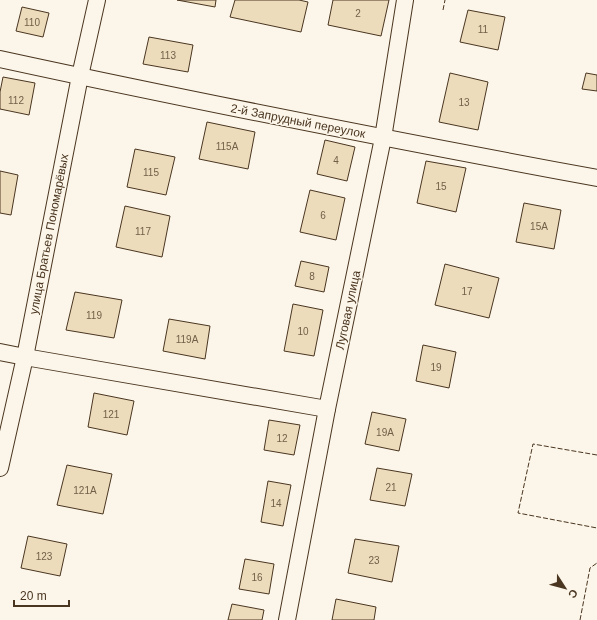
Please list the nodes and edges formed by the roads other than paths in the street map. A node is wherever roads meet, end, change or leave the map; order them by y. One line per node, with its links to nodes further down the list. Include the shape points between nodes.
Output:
1 (97, 0): 4 (street, улица Братьев Пономарёвых)
2 (405, 0): 5 (street, Луговая улица)
3 (0, 59): 4 (street, 2-й Запрудный переулок)
4 (80, 76): 5 (street, 2-й Запрудный переулок); 8 (street, улица Братьев Пономарёвых)
5 (383, 138): 6 (street, 2-й Запрудный переулок); 9 (street, Луговая улица)
6 (597, 178)
7 (0, 352): 8 (street)
8 (24, 357): 9 (street); 10 (street, улица Братьев Пономарёвых)
9 (327, 409): 11 (street, Луговая улица)
10 (0, 468)
11 (287, 620)

